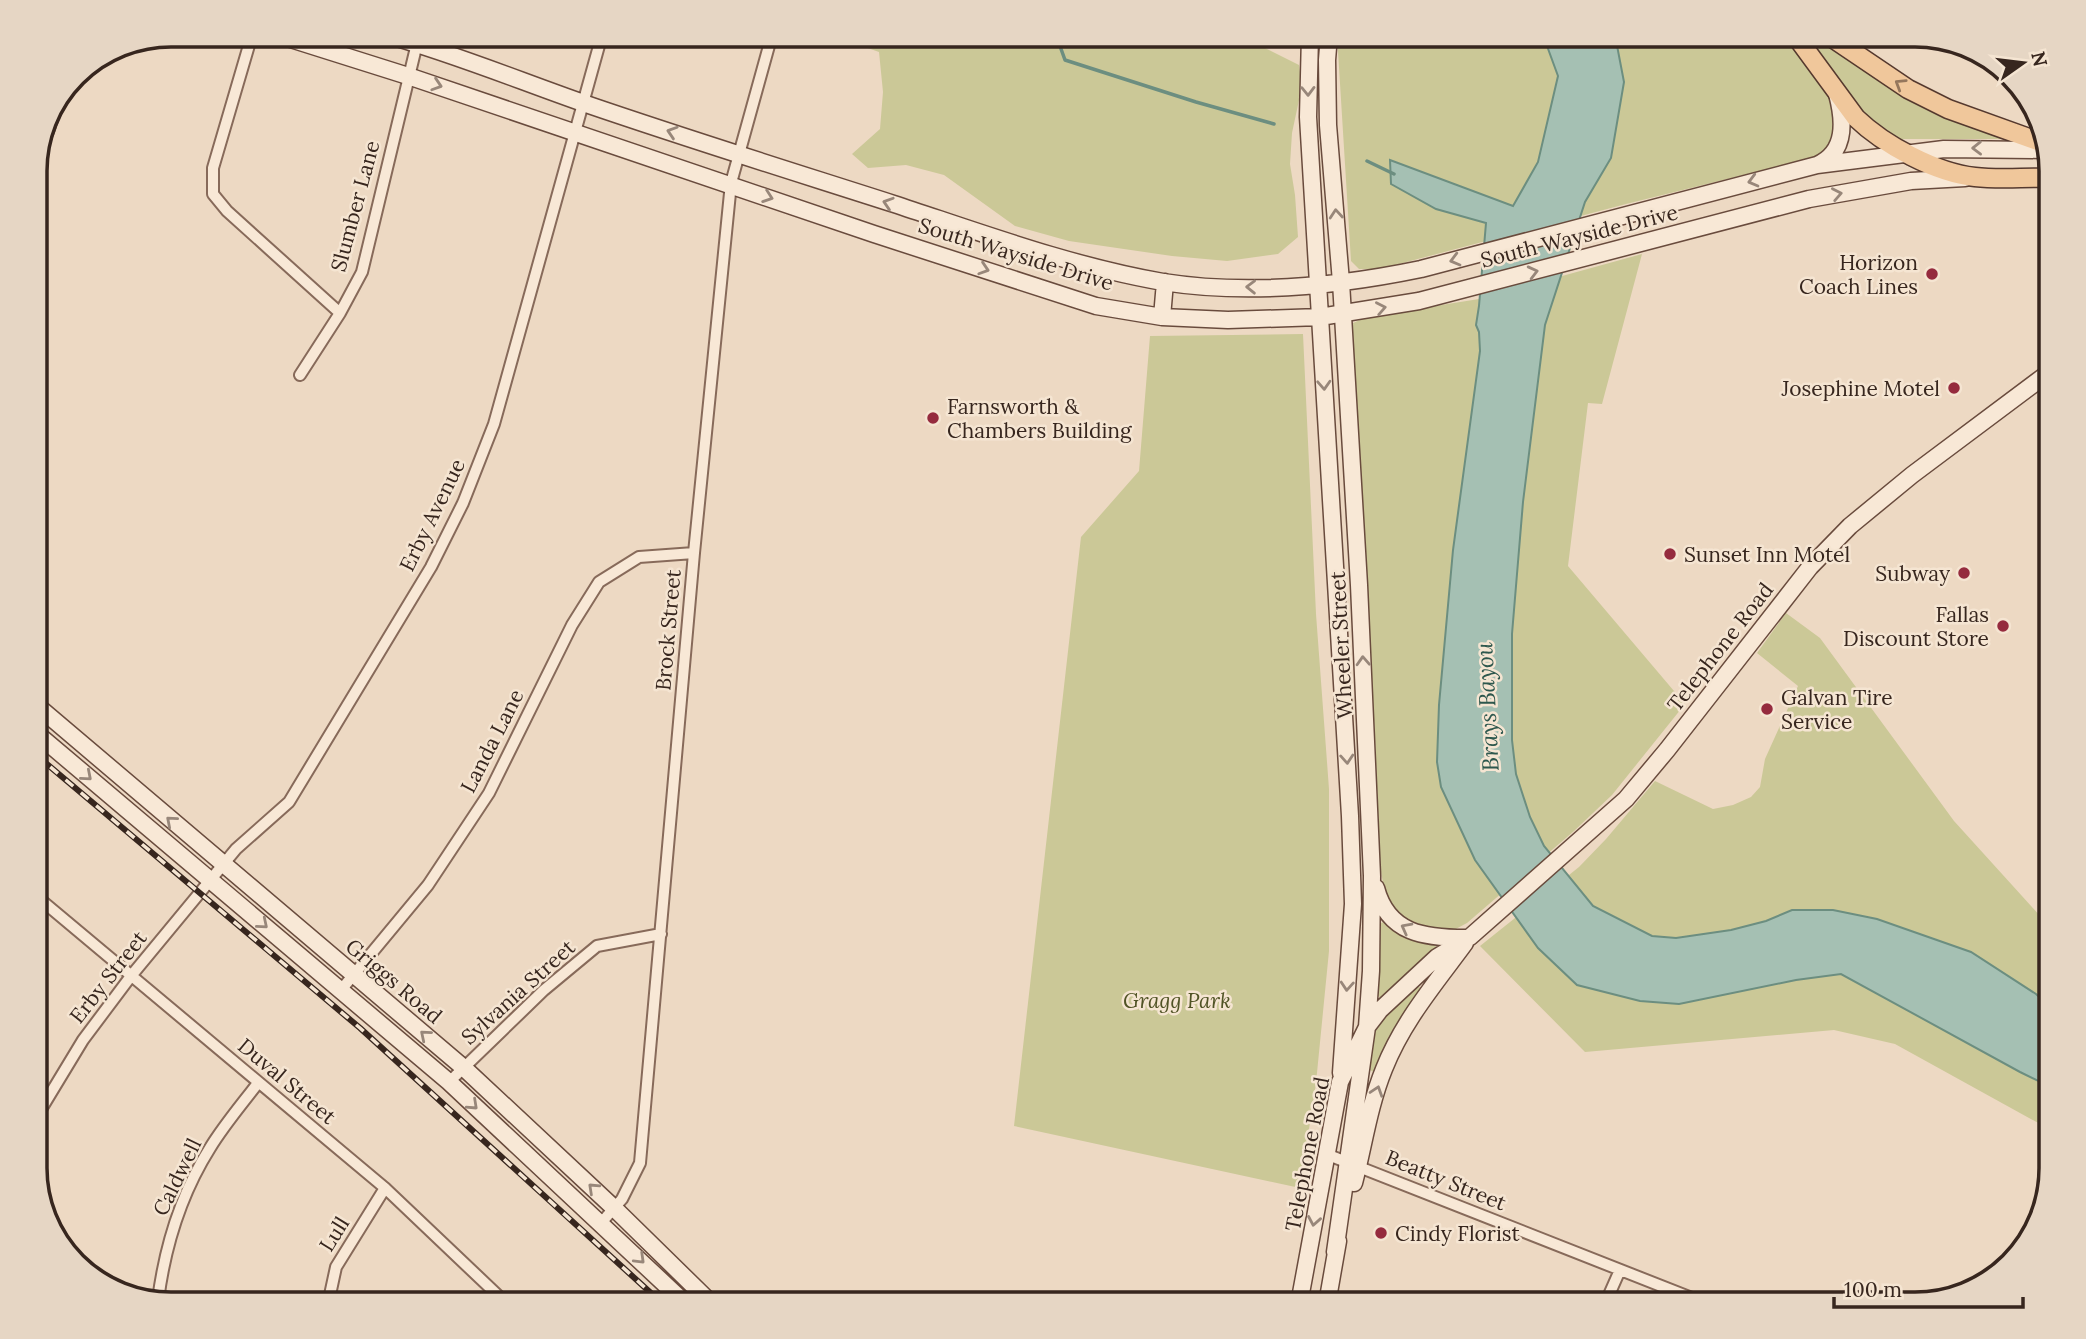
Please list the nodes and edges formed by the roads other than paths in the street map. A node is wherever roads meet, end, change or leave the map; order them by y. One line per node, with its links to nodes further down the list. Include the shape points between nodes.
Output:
1 (1309, 47): 11 (main road, Wheeler Street)
2 (1328, 47): 12 (main road, Wheeler Street)
3 (1805, 47): 14 (main road)
4 (1846, 47): 17 (main road, one-way to 4, via 1948,109 1908,89)
5 (248, 48): 28 (street, via 213,168 213,194)
6 (319, 48): 13 (main road, South Wayside Drive)
7 (416, 48): 13 (street, Slumber Lane)
8 (441, 48): 15 (main road, South Wayside Drive)
9 (599, 48): 15 (street, Erby Avenue)
10 (769, 48): 20 (street, Brock Street)
11 (1308, 59): 12 (main road); 27 (main road, Wheeler Street, one-way to 27)
12 (1327, 60): 26 (main road, Wheeler Street, one-way to 12)
13 (408, 76): 16 (main road, South Wayside Drive, one-way to 16); 28 (street, Slumber Lane, via 362,272)
14 (1837, 91): 19 (main road, via 1868,129); 21 (main road, via 1843,130 1837,148)
15 (584, 103): 16 (street, Erby Avenue); 20 (main road, South Wayside Drive, one-way to 15)
16 (577, 131): 24 (main road, South Wayside Drive); 37 (street, Erby Avenue, via 494,424 463,503 431,568 289,802)
17 (2035, 140)
18 (2037, 150): 19 (main road, South Wayside Drive, one-way to 19)
19 (1908, 153): 21 (main road, South Wayside Drive); 22 (main road, via 1921,162)
20 (739, 155): 24 (street, Brock Street); 25 (main road, South Wayside Drive, one-way to 20, via 1046,253)
21 (1816, 165): 26 (main road, South Wayside Drive, one-way to 26, via 1421,269)
22 (1974, 177): 23 (main road, South Wayside Drive); 29 (main road, South Wayside Drive, one-way to 22, via 1419,301 1810,199 1911,181)
23 (2039, 178)
24 (731, 183): 30 (main road, South Wayside Drive, one-way to 30, via 1096,306); 34 (street, Brock Street)
25 (1165, 282): 27 (main road, South Wayside Drive, one-way to 25); 30 (main road)
26 (1341, 282): 27 (main road, South Wayside Drive); 29 (main road, Wheeler Street)
27 (1319, 284): 31 (main road, Wheeler Street)
28 (340, 313): 32 (street, Slumber Lane)
29 (1343, 314): 31 (main road, South Wayside Drive); 38 (main road, Wheeler Street, one-way to 29)
30 (1161, 317): 31 (main road, South Wayside Drive)
31 (1320, 317): 49 (main road, Wheeler Street, one-way to 49, via 1353,904)
32 (300, 376)
33 (2039, 380): 42 (main road, Telephone Road, via 1850,526 1810,566 1626,799)
34 (694, 553): 41 (street, Brock Street); 43 (street, Landa Lane, via 639,557 599,582 572,625 489,793 428,885)
35 (48, 715): 37 (main road, Griggs Road, one-way to 35)
36 (48, 743): 39 (main road, Griggs Road, one-way to 39)
37 (223, 865): 39 (street, Erby Street); 43 (main road, Griggs Road)
38 (1372, 876): 42 (main road, one-way to 38, via 1436,938 1395,922 1380,904); 46 (main road, Wheeler Street)
39 (211, 880): 44 (street, Erby Street); 45 (main road, Griggs Road, one-way to 45)
40 (48, 906): 44 (street, Duval Street)
41 (661, 934): 47 (street, Sylvania Street, via 597,946); 55 (street, Brock Street, via 640,1163)
42 (1469, 937): 46 (main road, Telephone Road, via 1437,957); 53 (main road, Telephone Road, one-way to 42, via 1384,1067 1420,1001)
43 (354, 975): 45 (street, Landa Lane); 47 (main road, Griggs Road, one-way to 43)
44 (131, 976): 50 (street, Duval Street); 51 (street, Erby Street)
45 (341, 990): 48 (main road, Griggs Road)
46 (1367, 1027): 49 (main road, Telephone Road); 53 (main road, Wheeler Street)
47 (464, 1068): 48 (street, Sylvania Street); 55 (main road, Griggs Road, one-way to 47)
48 (449, 1082): 56 (main road, Griggs Road, one-way to 56)
49 (1340, 1082): 52 (main road, Telephone Road)
50 (258, 1083): 54 (street, Duval Street); 58 (street, Caldwell, via 193,1179 175,1221)
51 (48, 1094)
52 (1326, 1154): 53 (street, Beatty Street); 63 (main road, Telephone Road, one-way to 63)
53 (1353, 1164): 57 (street, Beatty Street); 64 (main road, Telephone Road)
54 (384, 1188): 59 (street, Lull, via 336,1268); 60 (street, Duval Street)
55 (614, 1208): 56 (street, Brock Street); 62 (main road, Griggs Road)
56 (601, 1223): 61 (main road, Griggs Road, one-way to 61)
57 (1620, 1270): 65 (street); 66 (street, Beatty Street)
58 (160, 1291)
59 (331, 1292)
60 (494, 1292)
61 (673, 1292)
62 (700, 1292)
63 (1301, 1292)
64 (1329, 1292)
65 (1610, 1292)
66 (1676, 1292)

